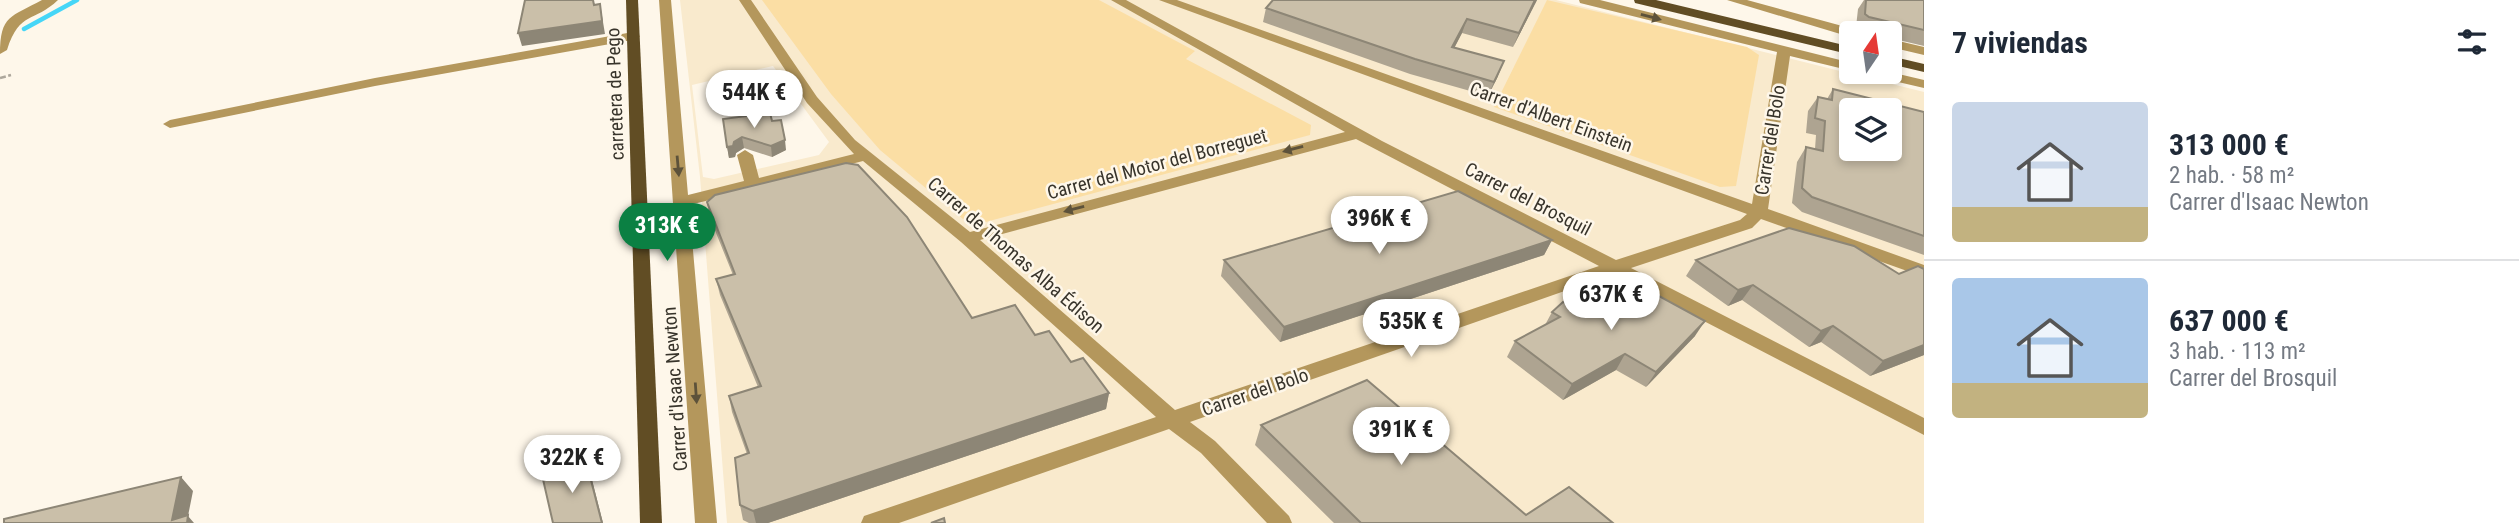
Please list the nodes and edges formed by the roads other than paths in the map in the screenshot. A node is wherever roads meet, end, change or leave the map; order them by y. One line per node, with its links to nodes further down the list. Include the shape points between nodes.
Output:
1 (52, 0): 11 (street, via 16,19)
2 (632, 0): 12 (main road, carretera de Pego)
3 (665, 0): 28 (street, Carrer d'Isaac Newton, one-way to 28)
4 (745, 0): 26 (street, Carrer de Thomas Alba Édison, via 812,100)
5 (1117, 0): 24 (street, Carrer del Brosquil)
6 (1165, 0): 29 (street, Carrer d'Albert Einstein)
7 (1585, 0): 16 (street, one-way to 16)
8 (1640, 0): 14 (main road)
9 (1733, 0): 10 (street)
10 (1839, 29)
11 (3, 33): 15 (street)
12 (634, 36): 23 (street); 35 (main road, carretera de Pego)
13 (1902, 46): 17 (street)
14 (1839, 48)
15 (0, 50)
16 (1784, 51): 19 (street); 29 (street, Carrer del Bolo)
17 (1924, 51)
18 (1902, 63): 20 (main road)
19 (1839, 64)
20 (1924, 68)
21 (1902, 79): 22 (street)
22 (1924, 84)
23 (170, 124)
24 (1359, 133): 30 (street, Carrer del Motor del Borreguet, one-way to 30); 31 (street, Carrer del Brosquil)
25 (745, 155): 27 (street)
26 (866, 156): 27 (street); 30 (street, Carrer de Thomas Alba Édison)
27 (753, 187): 28 (street)
28 (681, 202): 36 (street, Carrer d'Isaac Newton, one-way to 36)
29 (1759, 211): 31 (street, Carrer del Bolo, via 1746,224); 32 (street, Carrer d'Albert Einstein)
30 (967, 238): 33 (street, Carrer de Thomas Alba Édison)
31 (1615, 267): 33 (street, Carrer del Bolo); 34 (street, Carrer del Brosquil)
32 (1924, 271)
33 (1174, 421): 37 (street, Carrer del Bolo); 38 (street, Carrer de Thomas Alba Édison, via 1208,447)
34 (1924, 427)
35 (650, 523)
36 (706, 523)
37 (872, 523)
38 (1281, 523)

